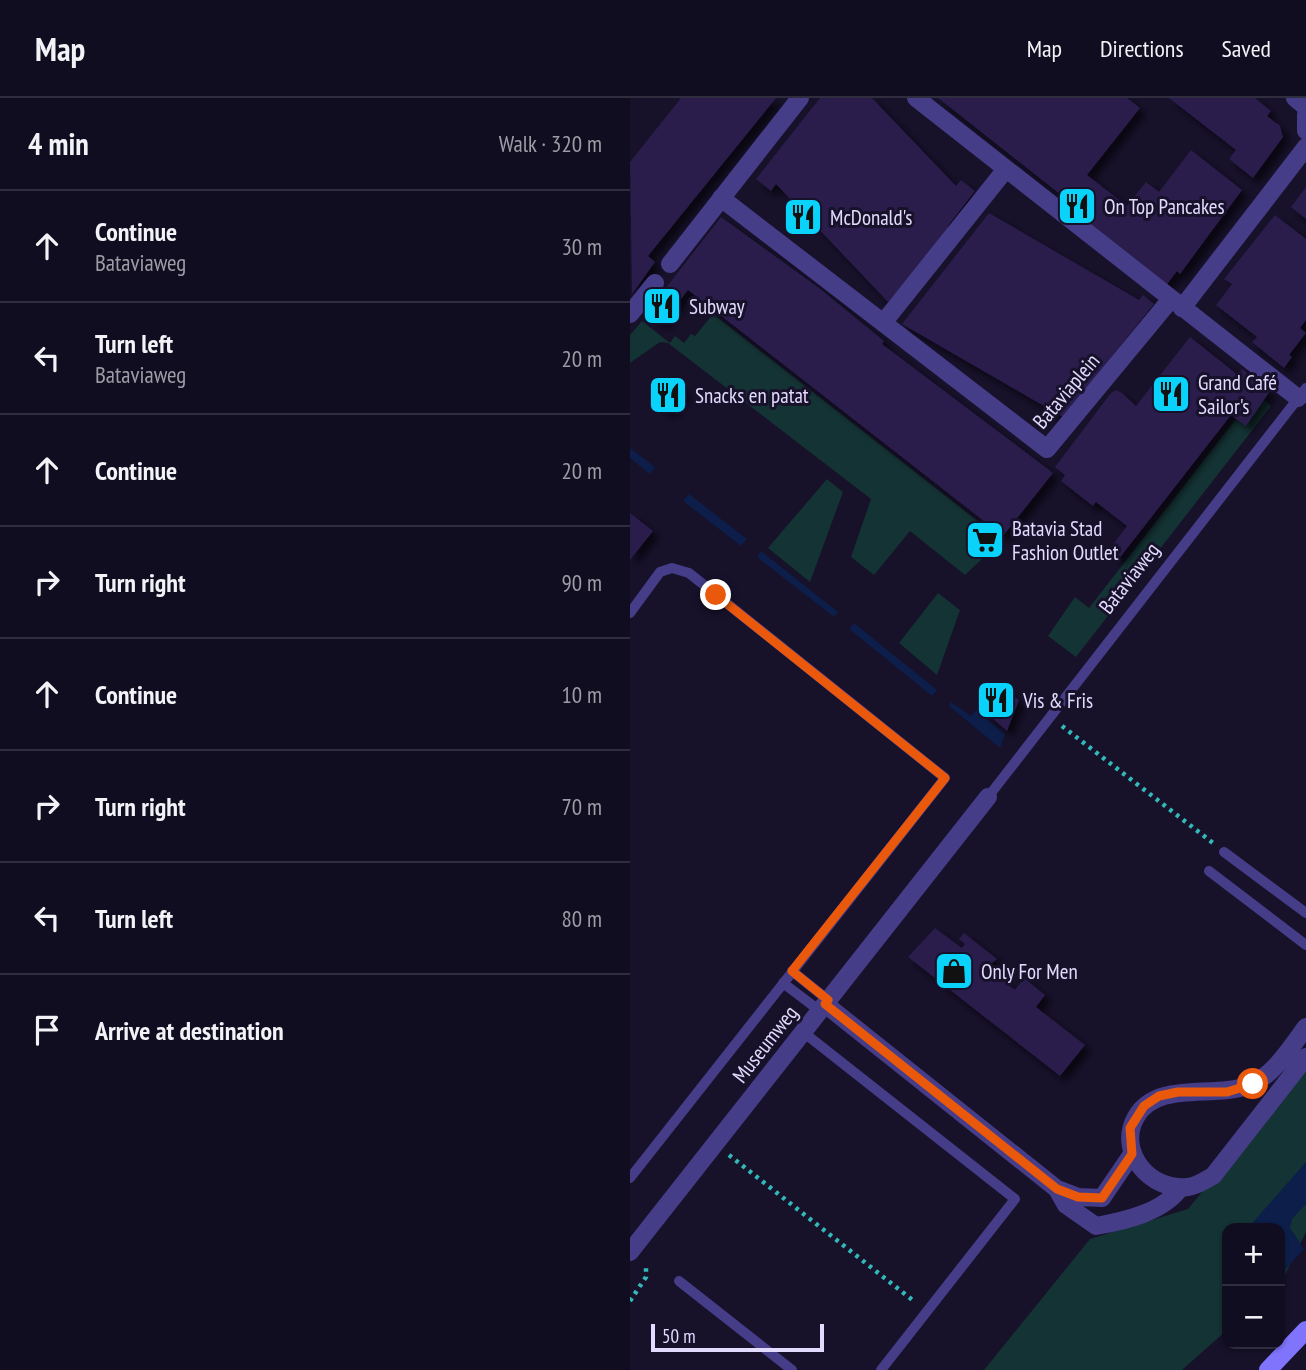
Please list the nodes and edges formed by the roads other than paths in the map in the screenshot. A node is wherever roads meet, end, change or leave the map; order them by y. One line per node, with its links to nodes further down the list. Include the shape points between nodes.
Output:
1 (800, 98): 9 (street)
2 (916, 98): 8 (street)
3 (1295, 98): 4 (street)
4 (1306, 107)
5 (1306, 115): 6 (street)
6 (1306, 131)
7 (1306, 147): 12 (street)
8 (1006, 169): 12 (street); 14 (street)
9 (722, 198): 10 (street); 14 (street, Bataviaplein)
10 (670, 264)
11 (655, 283): 13 (street)
12 (1177, 304): 14 (street, Bataviaplein, via 1047,449); 15 (street)
13 (630, 314)
14 (883, 323)
15 (1302, 393): 17 (lane, Bataviaweg)
16 (630, 613): 22 (lane, via 660,572 672,568 689,573 945,778)
17 (988, 797): 24 (street, Museumweg)
18 (1224, 852): 20 (lane)
19 (1209, 871): 21 (lane)
20 (1306, 913)
21 (1306, 945)
22 (792, 971): 23 (lane); 24 (lane)
23 (783, 983): 24 (lane); 29 (lane)
24 (824, 1005): 26 (street, Museumweg); 31 (street)
25 (1306, 1027): 28 (street, via 1275,1067 1253,1084 1227,1092 1178,1092 1159,1096 1144,1106 1130,1128)
26 (803, 1032): 32 (street, Museumweg); 36 (lane, via 1015,1199)
27 (1306, 1057): 30 (street, via 1213,1176)
28 (1132, 1154): 30 (street, via 1140,1168 1156,1179); 31 (street, via 1102,1198 1078,1197)
29 (630, 1178)
30 (1181, 1187): 31 (street, via 1172,1200 1096,1226 1066,1205)
31 (1057, 1189)
32 (630, 1252)
33 (678, 1281): 35 (lane)
34 (1306, 1330): 37 (main road)
35 (792, 1370)
36 (880, 1370)
37 (1268, 1370)

